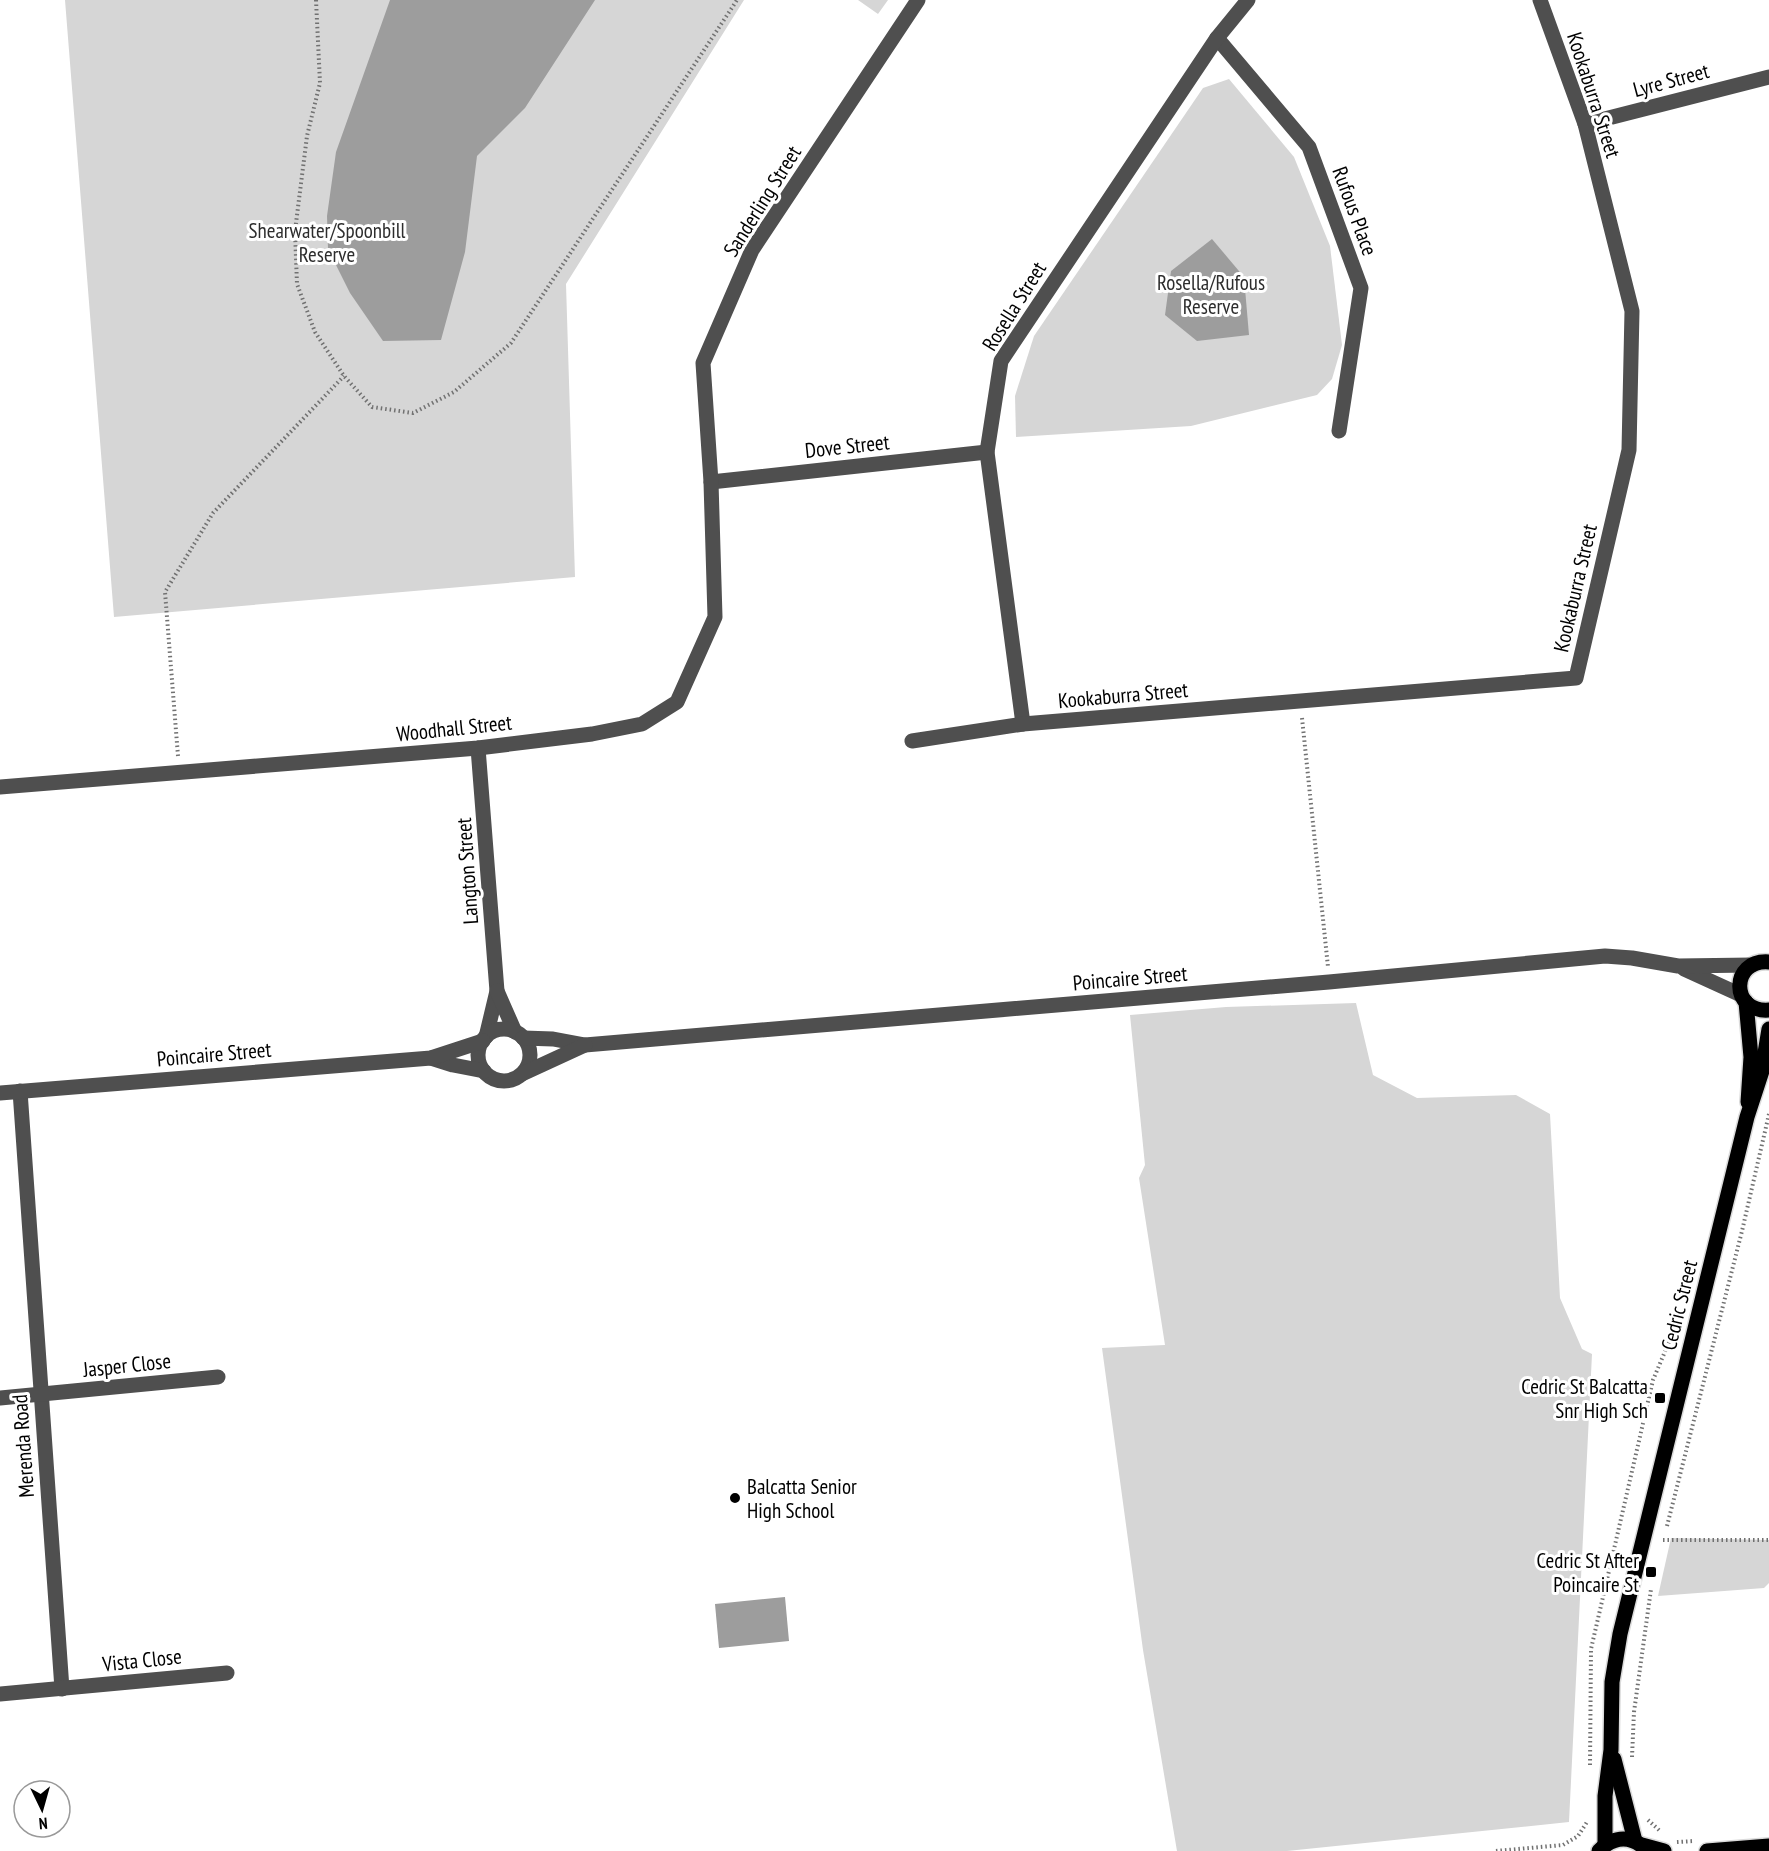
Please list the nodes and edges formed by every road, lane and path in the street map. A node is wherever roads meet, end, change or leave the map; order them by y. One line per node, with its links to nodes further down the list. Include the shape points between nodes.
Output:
1 (316, 0): 9 (path, via 320,83 307,136 295,231 297,284 315,332)
2 (737, 0): 9 (path, via 511,343 454,392 413,413 372,407)
3 (918, 0): 12 (street, Sanderling Street, via 752,249 703,363)
4 (1248, 0): 6 (street, Rosella Street)
5 (1540, 0): 8 (street, Kookaburra Street)
6 (1217, 38): 10 (street, Rufous Place, via 1310,147 1361,288); 11 (street, Rosella Street, via 1001,361)
7 (1769, 77): 8 (street, Lyre Street)
8 (1585, 124): 13 (street, Kookaburra Street, via 1632,311 1629,450 1576,678)
9 (344, 376): 17 (path, via 213,513 165,592)
10 (1339, 431)
11 (987, 452): 12 (street, Dove Street); 14 (street, Rosella Street)
12 (711, 482): 16 (street, Woodhall Street, via 715,617 677,702 642,724)
13 (1301, 702): 14 (street, Kookaburra Street); 21 (path)
14 (1023, 724): 15 (street, Kookaburra Street)
15 (912, 741)
16 (478, 748): 17 (street, Woodhall Street); 22 (street, Langton Street)
17 (179, 774): 18 (street, Woodhall Street)
18 (0, 787)
19 (1764, 962): 20 (street, Poincaire Street); 23 (main road, Cedric Street, via 1741,978)
20 (1678, 966): 21 (street, Poincaire Street, via 1605,956); 23 (street, Poincaire Street)
21 (1329, 982): 28 (street, Poincaire Street)
22 (497, 992): 26 (street, Langton Street); 27 (street, Langton Street)
23 (1743, 999): 24 (main road, via 1758,1010); 35 (main road, Cedric Street, via 1751,1057)
24 (1769, 1010)
25 (1769, 1029): 35 (main road, Cedric Street, via 1762,1071)
26 (519, 1035): 27 (street, via 500,1030); 28 (street, Poincaire Street); 31 (street, via 530,1057)
27 (484, 1039): 29 (street, Poincaire Street); 30 (street, via 479,1059)
28 (585, 1046): 31 (street, Poincaire Street)
29 (431, 1058): 30 (street, Poincaire Street); 32 (street, Poincaire Street)
30 (484, 1071): 31 (street, via 502,1081)
31 (522, 1074)
32 (20, 1091): 33 (street, Poincaire Street); 38 (street, Merenda Road)
33 (0, 1093)
34 (1769, 1114): 40 (path)
35 (1747, 1117): 47 (main road, Cedric Street, via 1620,1634 1612,1682)
36 (1680, 1315): 49 (path, via 1653,1380 1591,1648)
37 (218, 1377): 38 (street, Jasper Close)
38 (40, 1395): 39 (street, Jasper Close); 45 (street, Merenda Road)
39 (0, 1398)
40 (1663, 1540): 41 (path); 42 (path)
41 (1769, 1540)
42 (1660, 1551)
43 (1653, 1582): 48 (path, via 1642,1642)
44 (227, 1673): 45 (street, Vista Close)
45 (62, 1689): 46 (street, Vista Close)
46 (0, 1694)
47 (1611, 1750): 54 (main road, Cedric Street); 56 (main road, Cedric Street)
48 (1632, 1757)
49 (1590, 1770)
50 (1592, 1814): 57 (path, via 1578,1836 1563,1845)
51 (1643, 1815): 52 (path)
52 (1667, 1843): 53 (path); 54 (main road)
53 (1706, 1845): 55 (main road)
54 (1641, 1846): 56 (main road, via 1619,1838)
55 (1769, 1846)
56 (1600, 1849)
57 (1496, 1851)

